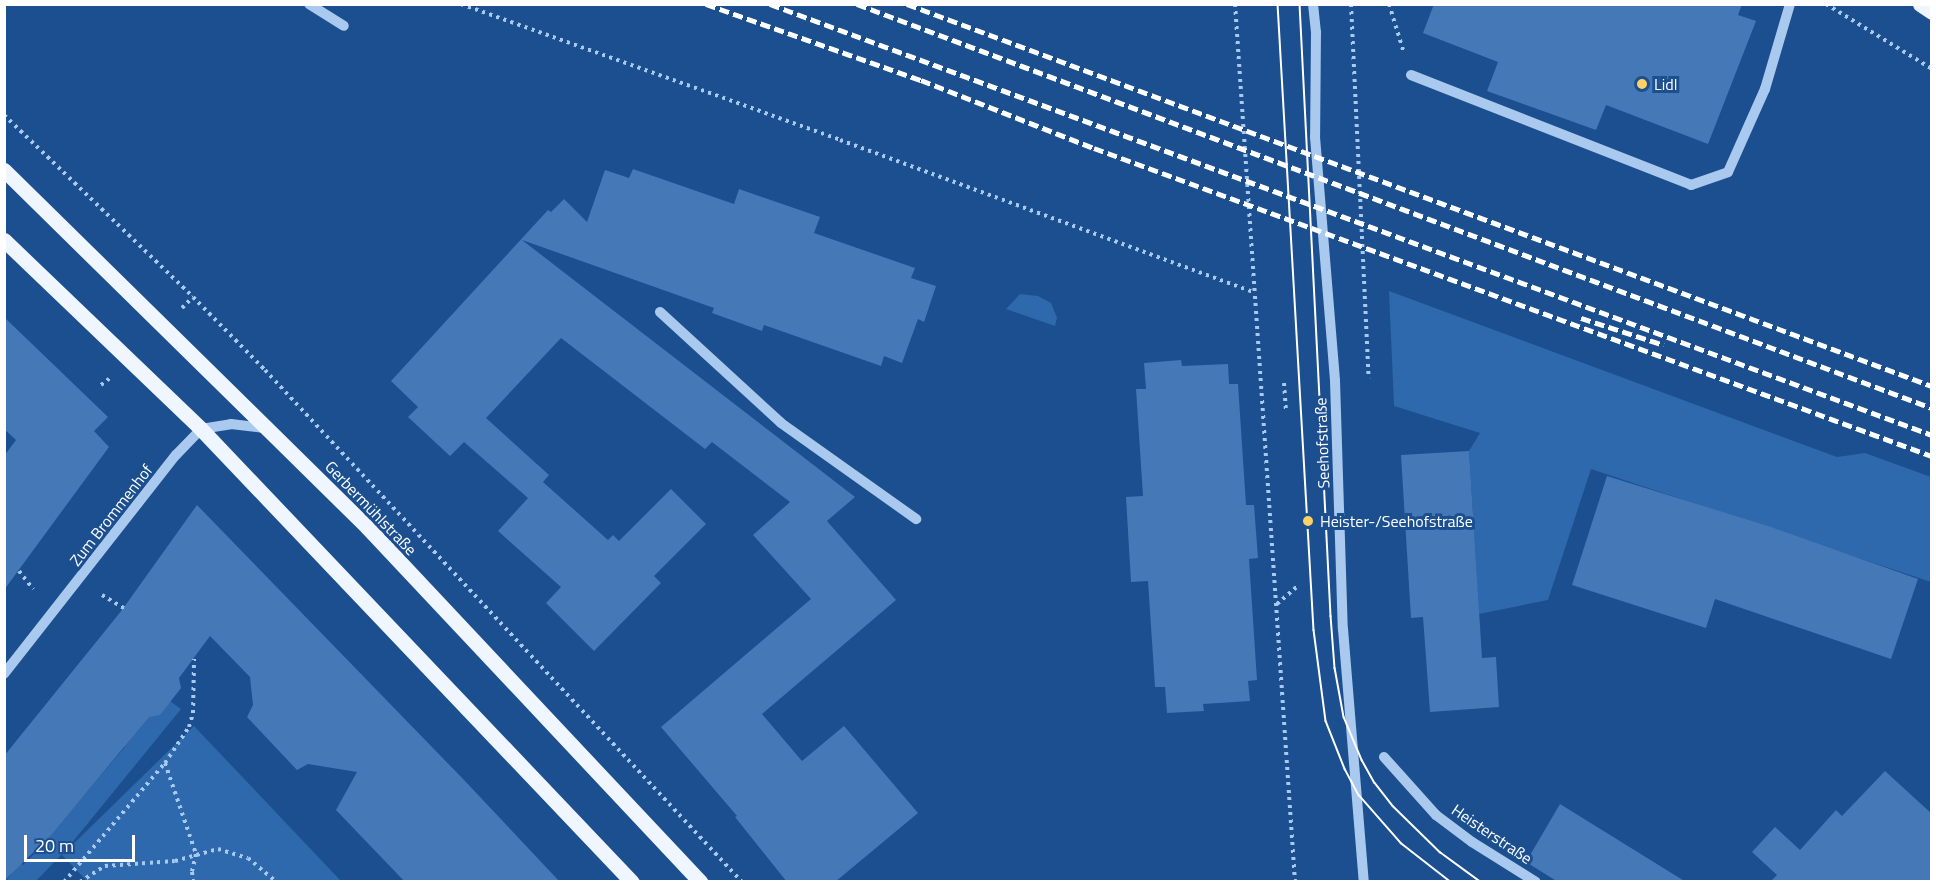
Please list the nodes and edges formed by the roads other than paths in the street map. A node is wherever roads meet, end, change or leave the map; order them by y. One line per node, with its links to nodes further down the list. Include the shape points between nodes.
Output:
1 (309, 4): 6 (street)
2 (1313, 4): 18 (street, Seehofstraße, via 1314,137 1335,381 1343,629)
3 (1790, 4): 7 (street, via 1764,89 1728,172 1691,185)
4 (1920, 4): 5 (main road)
5 (1932, 12)
6 (344, 26)
7 (1411, 75)
8 (4, 170): 12 (main road, Gerbermühlstraße)
9 (4, 240): 11 (main road)
10 (660, 312): 13 (street, via 781,423)
11 (201, 429): 12 (street, via 231,424); 14 (street, Zum Brommenhof, via 176,455); 16 (main road)
12 (268, 429): 17 (main road, Gerbermühlstraße, via 367,527)
13 (916, 519)
14 (4, 674)
15 (1384, 757): 19 (street, Heisterstraße, via 1436,814)
16 (632, 882)
17 (700, 882)
18 (1364, 882)
19 (1536, 882)

